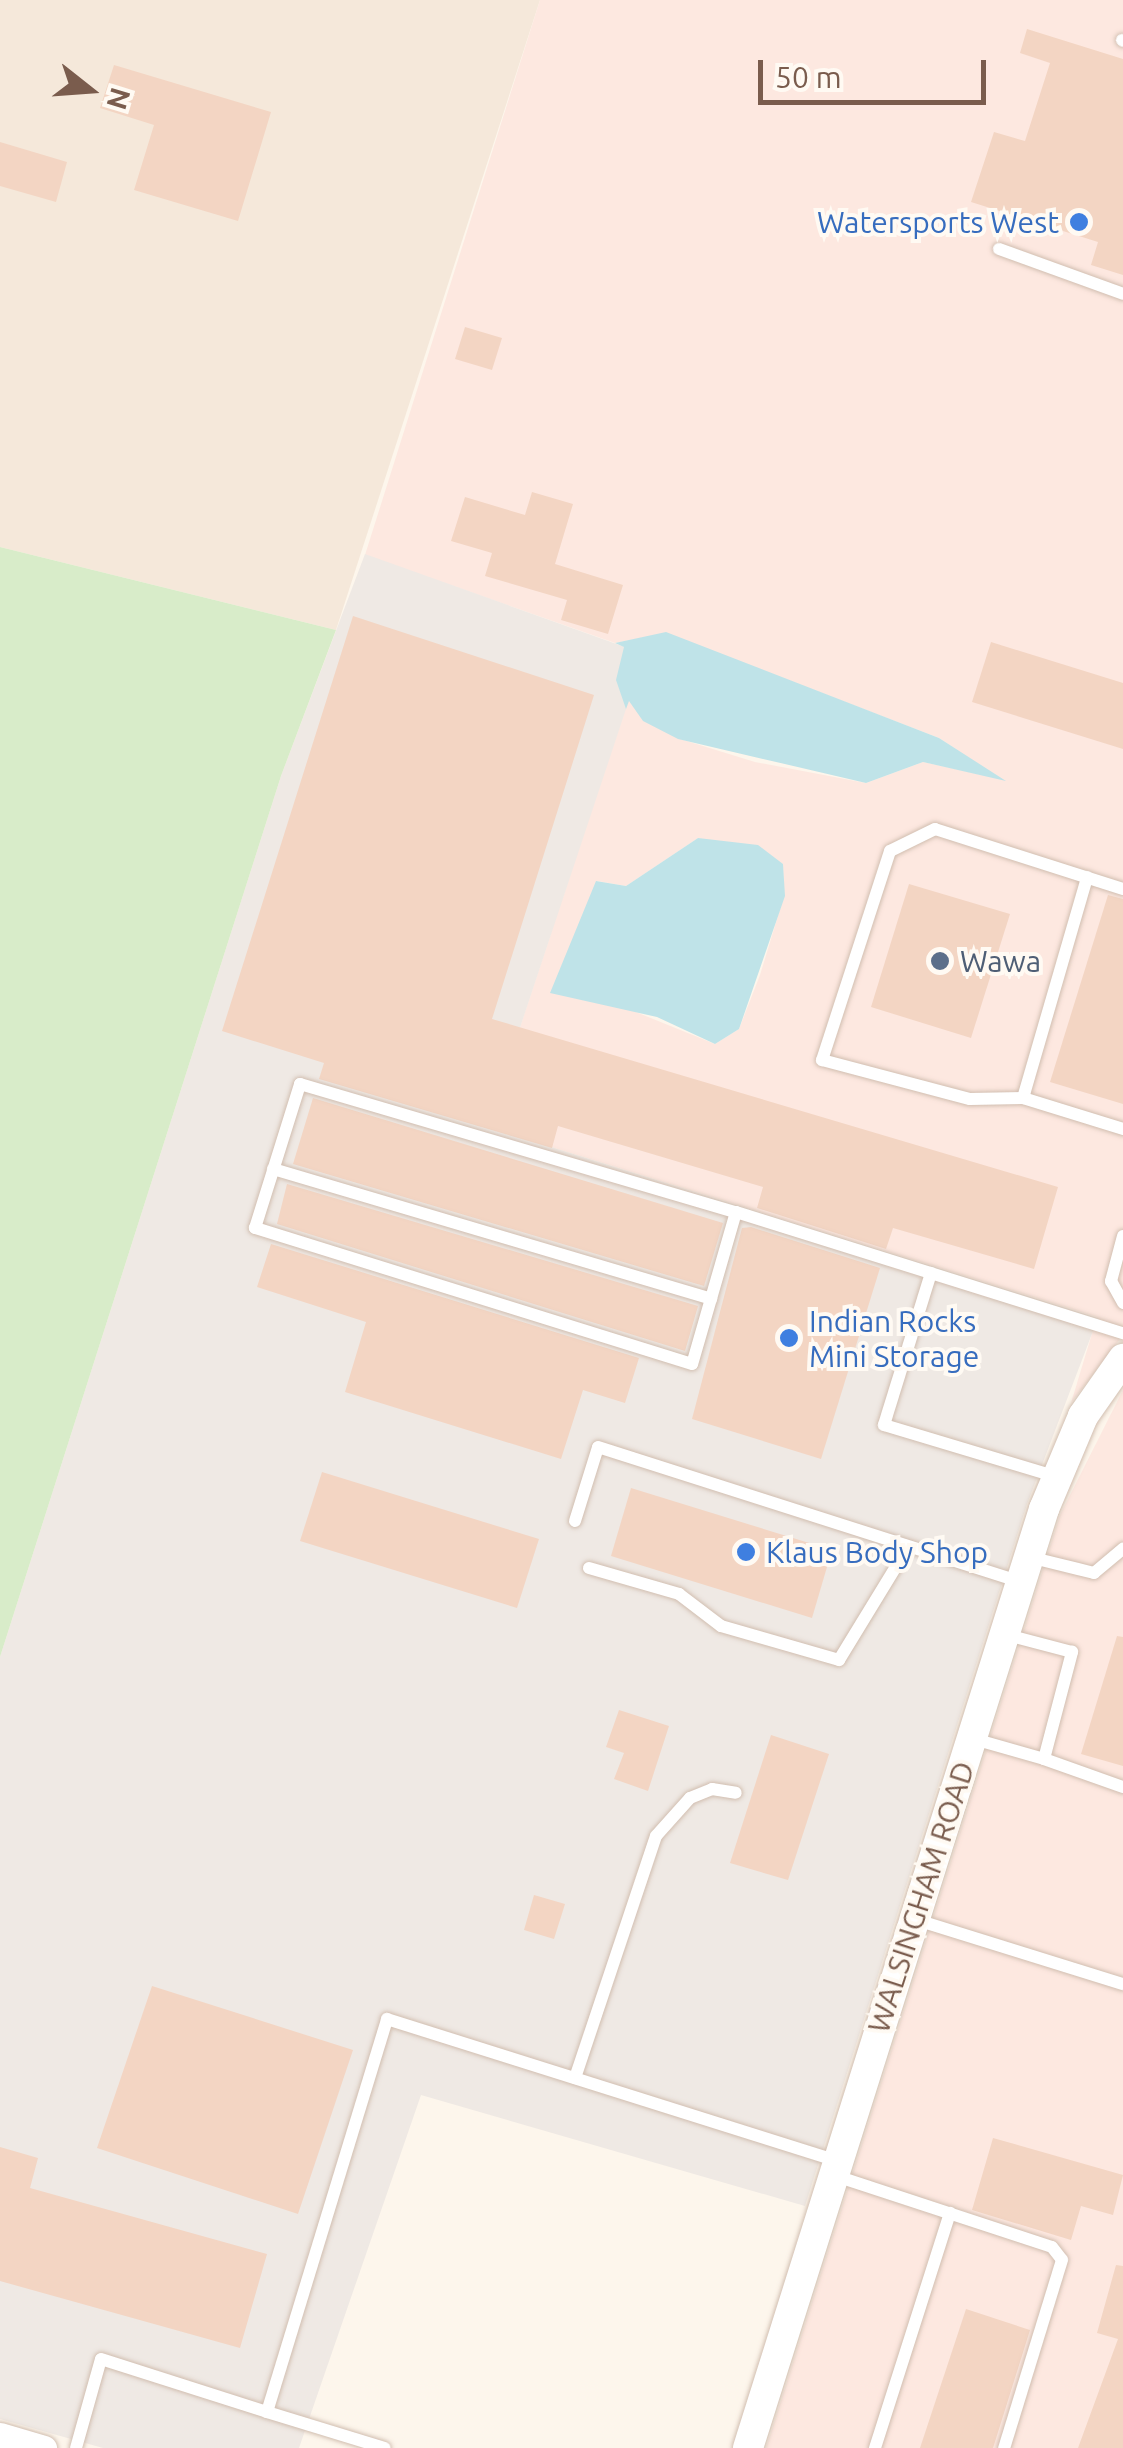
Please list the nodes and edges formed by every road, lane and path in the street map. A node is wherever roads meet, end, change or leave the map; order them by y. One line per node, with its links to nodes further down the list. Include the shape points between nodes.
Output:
1 (999, 248): 2 (lane)
2 (1123, 294)
3 (1087, 877): 4 (lane); 5 (lane); 5 (lane, via 935,828 890,851 822,1060 970,1099)
4 (1123, 889)
5 (1023, 1098): 6 (lane)
6 (1123, 1129)
7 (273, 1169): 8 (lane, via 300,1084); 11 (lane); 11 (lane, via 255,1228 692,1364)
8 (736, 1212): 10 (lane); 11 (lane)
9 (1123, 1236): 12 (lane, via 1111,1281)
10 (931, 1273): 13 (lane); 15 (lane, via 884,1425)
11 (711, 1300)
12 (1123, 1303)
13 (1123, 1333)
14 (1123, 1360): 15 (street, WALSINGHAM ROAD, via 1083,1416)
15 (1057, 1477): 20 (street, WALSINGHAM ROAD)
16 (575, 1522): 17 (lane, via 598,1447)
17 (908, 1546): 19 (lane, via 839,1660 721,1626 679,1594); 20 (lane)
18 (1123, 1548): 20 (lane, via 1094,1573)
19 (589, 1568)
20 (1025, 1569): 21 (street, WALSINGHAM ROAD)
21 (1004, 1634): 22 (street, WALSINGHAM ROAD); 23 (lane, via 1072,1652)
22 (972, 1738): 23 (lane); 26 (street, WALSINGHAM ROAD)
23 (1044, 1759): 24 (lane)
24 (1123, 1787)
25 (736, 1793): 28 (lane, via 712,1790 690,1798 656,1836)
26 (914, 1920): 27 (lane); 29 (street, WALSINGHAM ROAD)
27 (1123, 1984)
28 (576, 2078): 29 (lane); 31 (lane, via 387,2019)
29 (836, 2168): 30 (lane); 36 (street, WALSINGHAM ROAD)
30 (950, 2214): 37 (lane); 38 (lane, via 1052,2247 1062,2260)
31 (266, 2412): 34 (lane, via 101,2359); 35 (lane)
32 (0, 2436): 33 (street)
33 (44, 2448)
34 (76, 2448)
35 (385, 2448)
36 (748, 2448)
37 (874, 2448)
38 (1004, 2448)

